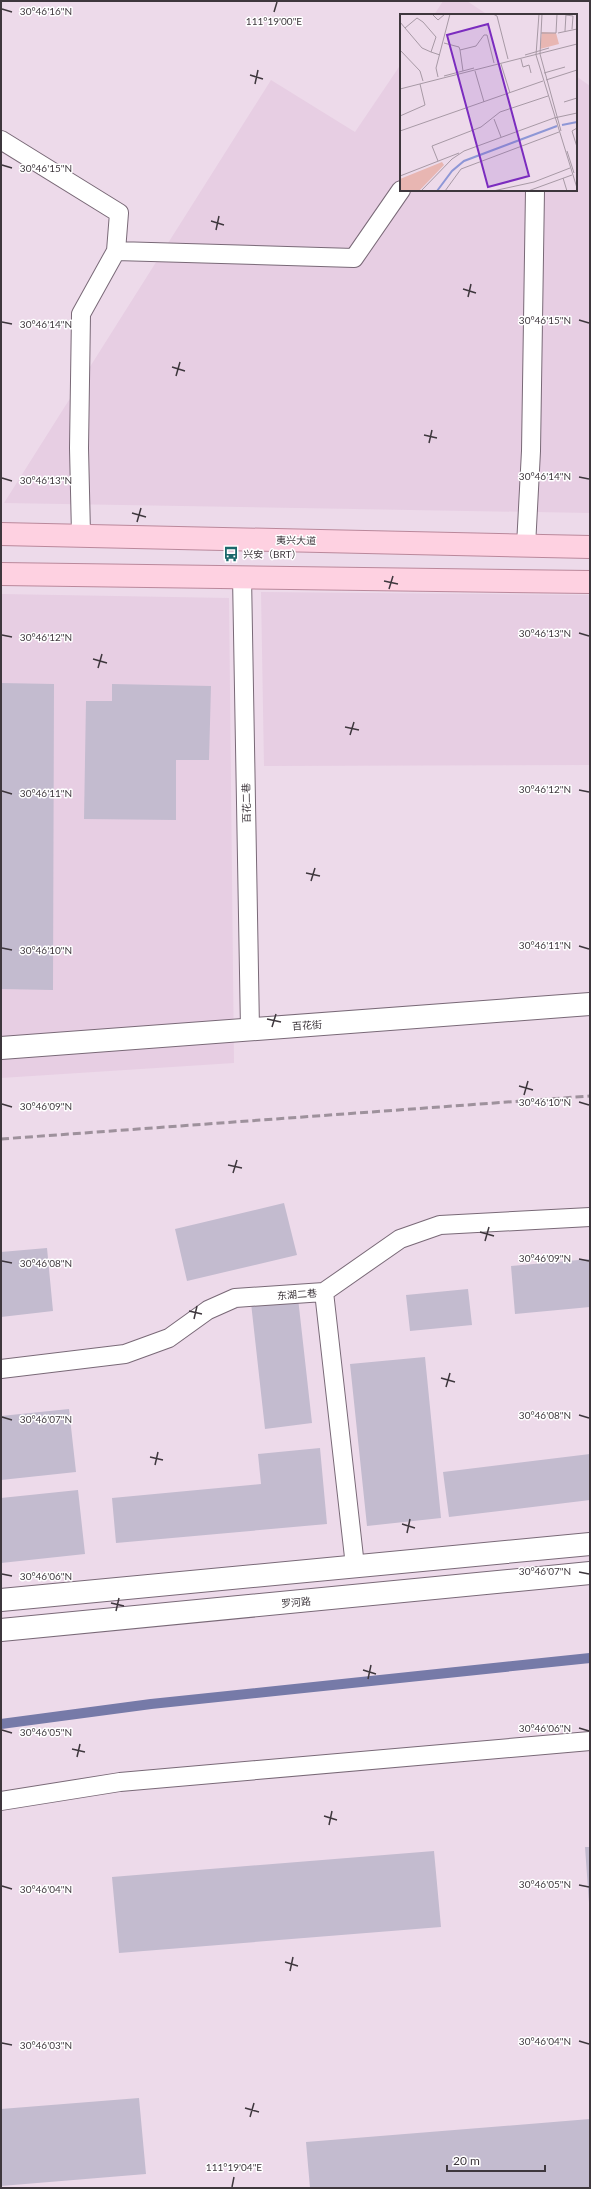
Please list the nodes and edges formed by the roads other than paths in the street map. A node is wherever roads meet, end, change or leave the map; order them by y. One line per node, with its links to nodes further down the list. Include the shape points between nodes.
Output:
1 (1, 140): 4 (lane, via 119,213)
2 (400, 191): 4 (lane, via 354,258)
3 (536, 191): 7 (lane, via 531,451)
4 (116, 251): 6 (lane, via 81,314)
5 (1, 534): 6 (main road, 夷兴大道)
6 (81, 534): 7 (main road, 夷兴大道)
7 (526, 546): 8 (main road, 夷兴大道)
8 (590, 546)
9 (1, 574): 10 (main road)
10 (242, 576): 11 (main road); 13 (lane, 百花二巷)
11 (590, 582)
12 (590, 1004): 13 (main road, 百花街)
13 (250, 1029): 14 (main road, 百花街)
14 (1, 1048)
15 (590, 1217): 16 (lane, 东湖二巷, via 440,1225 400,1239)
16 (324, 1292): 17 (lane, 东湖二巷, via 235,1298 208,1310 169,1338 125,1354); 19 (lane)
17 (1, 1369)
18 (590, 1544): 19 (main road)
19 (355, 1566): 21 (main road)
20 (590, 1573): 22 (main road, 罗河路)
21 (1, 1600)
22 (1, 1630)
23 (590, 1742): 24 (lane, via 120,1782)
24 (1, 1801)

